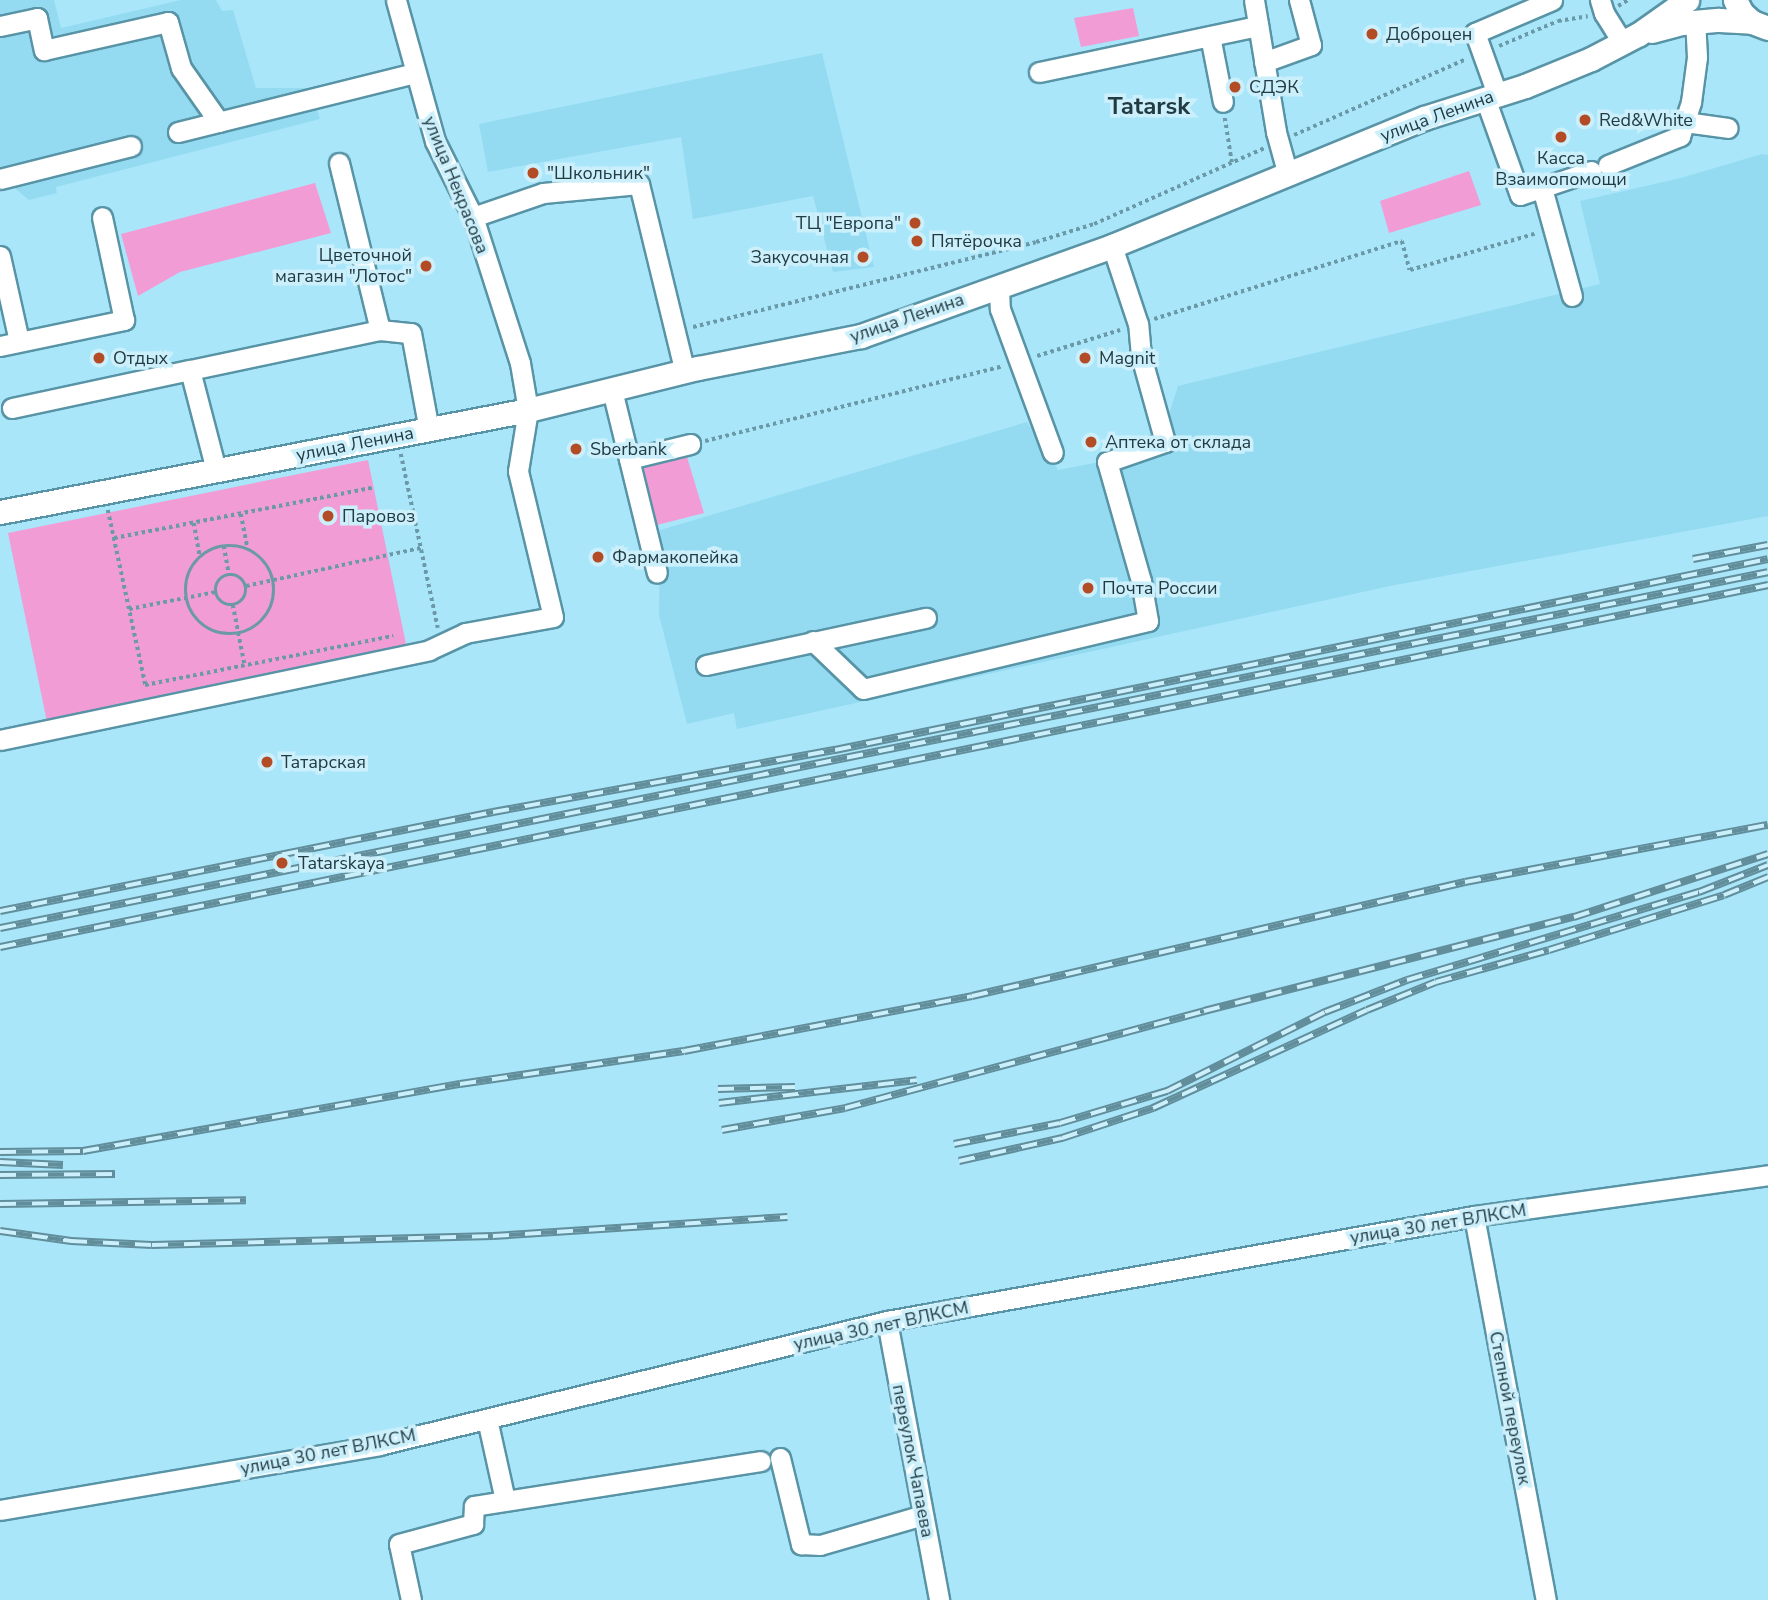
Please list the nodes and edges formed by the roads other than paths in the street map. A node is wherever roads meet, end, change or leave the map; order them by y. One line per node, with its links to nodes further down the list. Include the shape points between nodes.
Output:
1 (396, 0): 16 (street, улица Некрасова)
2 (1254, 0): 11 (street)
3 (1299, 0): 14 (street, via 1311,45)
4 (1552, 0): 17 (street, via 1475,33)
5 (1687, 0): 13 (main road, улица Ленина)
6 (1735, 0): 9 (main road, via 1742,13)
7 (1602, 6): 13 (street)
8 (1695, 22): 9 (main road); 13 (main road); 20 (street, via 1697,57)
9 (1760, 25)
10 (0, 26): 19 (street, via 37,18 44,50 168,22 181,68)
11 (1258, 26): 12 (street); 14 (street)
12 (1210, 36): 15 (street); 18 (street)
13 (1631, 38): 17 (main road, улица Ленина, via 1591,59)
14 (1264, 62): 25 (street)
15 (1039, 72)
16 (415, 73): 19 (street); 29 (street, улица Некрасова, via 435,141)
17 (1491, 96): 25 (main road, улица Ленина, via 1424,118); 27 (street, via 1520,195)
18 (1223, 102)
19 (219, 122): 22 (street)
20 (1685, 122): 21 (street); 27 (street, via 1681,136)
21 (1728, 128)
22 (178, 132)
23 (131, 146): 26 (street)
24 (339, 163): 34 (street)
25 (1289, 175): 30 (main road, улица Ленина)
26 (0, 179)
27 (1542, 188): 33 (street)
28 (102, 218): 35 (street, via 124,320)
29 (473, 218): 37 (street, via 543,193 639,184); 40 (street, улица Некрасова, via 520,363)
30 (1112, 246): 32 (main road, улица Ленина); 49 (street, via 1138,324 1141,356 1165,442 1107,462 1148,621 863,689)
31 (0, 256): 35 (street)
32 (999, 286): 37 (main road, улица Ленина, via 861,336); 43 (street, via 1000,309)
33 (1572, 296)
34 (380, 330): 36 (street); 41 (street, via 411,333)
35 (9, 344)
36 (190, 370): 39 (street); 45 (street)
37 (685, 372): 38 (main road, улица Ленина)
38 (612, 390): 40 (main road, улица Ленина); 44 (street)
39 (12, 408)
40 (528, 410): 41 (main road, улица Ленина); 51 (street, улица Некрасова, via 518,471 553,617 465,632 429,650)
41 (429, 430): 45 (main road, улица Ленина)
42 (690, 444): 44 (street)
43 (1053, 453)
44 (629, 459): 47 (street)
45 (216, 470): 46 (main road, улица Ленина)
46 (0, 512)
47 (657, 573)
48 (926, 618): 49 (street)
49 (813, 641): 50 (street)
50 (706, 665)
51 (0, 740)
52 (1768, 1175): 53 (street, улица 30 лет ВЛКСМ)
53 (1474, 1216): 54 (street, улица 30 лет ВЛКСМ); 63 (street, Степной переулок)
54 (887, 1321): 55 (street, улица 30 лет ВЛКСМ); 60 (street, переулок Чапаева)
55 (487, 1419): 58 (street); 59 (street, улица 30 лет ВЛКСМ, via 379,1445)
56 (780, 1458): 60 (street, via 801,1544 820,1545)
57 (760, 1461): 58 (street)
58 (505, 1500): 61 (street, via 474,1506 473,1524 399,1544)
59 (0, 1510)
60 (923, 1515): 62 (street, переулок Чапаева)
61 (411, 1600)
62 (939, 1600)
63 (1546, 1600)

